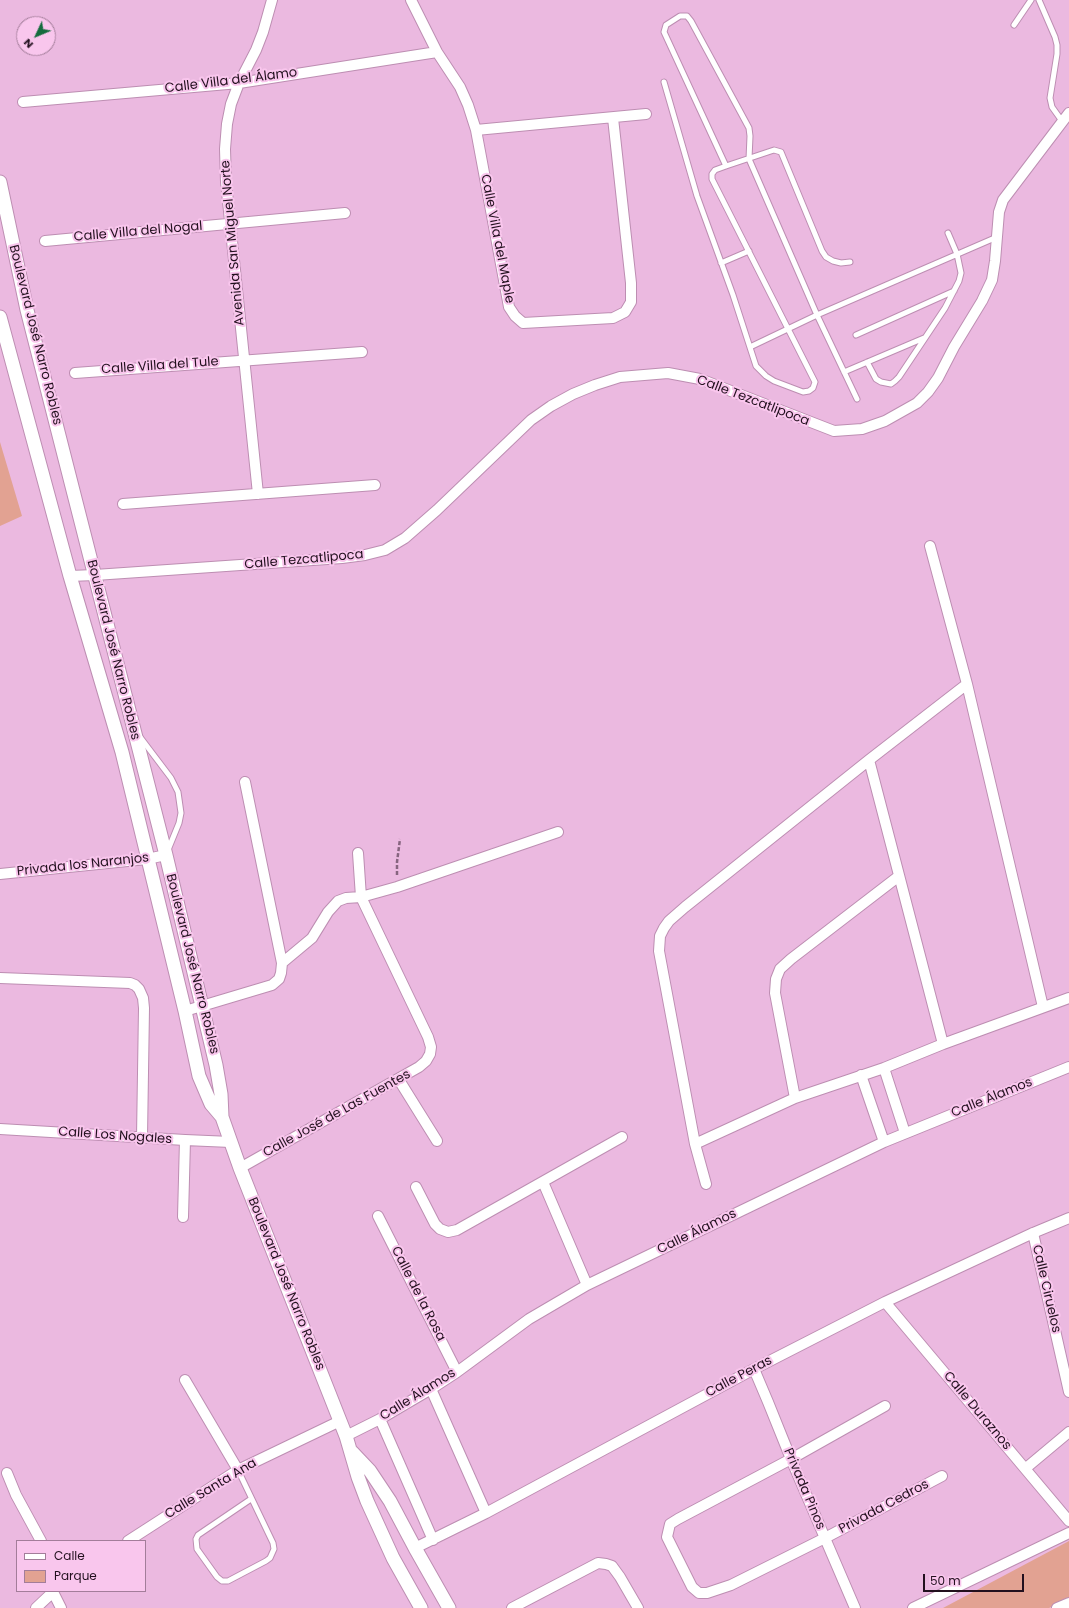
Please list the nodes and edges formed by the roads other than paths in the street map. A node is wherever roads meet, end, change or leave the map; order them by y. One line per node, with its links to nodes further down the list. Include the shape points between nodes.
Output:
1 (272, 0): 8 (street, Avenida San Miguel Norte, via 259,44)
2 (411, 0): 6 (street, Calle Villa del Maple)
3 (1031, 0): 5 (lane)
4 (1039, 0): 13 (lane, via 1057,45 1050,98 1052,107)
5 (1014, 25)
6 (437, 52): 8 (street, Calle Villa del Álamo); 14 (street, Calle Villa del Maple, via 460,87)
7 (664, 82): 26 (lane, via 697,196)
8 (239, 83): 9 (street, Calle Villa del Álamo); 19 (street, Avenida San Miguel Norte, via 231,104 225,148)
9 (23, 102)
10 (1069, 113): 13 (street, Calle Tezcatlipoca)
11 (646, 114): 12 (street)
12 (613, 118): 14 (street); 14 (street, Calle Villa del Maple, via 632,302 625,312 607,319 528,323 519,321 511,311)
13 (1062, 121): 21 (street, Calle Tezcatlipoca, via 1004,200 999,212)
14 (476, 130)
15 (749, 159): 16 (lane); 16 (lane, via 749,128 691,21 687,16 680,16 665,26 664,32); 25 (lane, via 774,150 781,152 822,251 826,257 834,261); 28 (lane)
16 (726, 166): 23 (lane, via 713,172 711,176)
17 (0, 182): 44 (street, Boulevard José Narro Robles, via 27,310)
18 (345, 213): 19 (street, Calle Villa del Nogal)
19 (231, 224): 22 (street, Calle Villa del Nogal); 35 (street, Avenida San Miguel Norte)
20 (948, 233): 24 (lane)
21 (997, 237): 24 (lane); 44 (street, Calle Tezcatlipoca, via 992,280 938,378 917,403 885,421 862,429 834,431 700,379 668,373 620,377 595,384 574,394 531,420 406,538 385,550 342,558)
22 (45, 241)
23 (749, 251): 26 (lane); 30 (lane)
24 (957, 254): 27 (lane, via 961,273); 28 (lane)
25 (850, 262)
26 (721, 263): 33 (lane)
27 (954, 291): 31 (lane); 32 (lane)
28 (817, 315): 30 (lane); 37 (lane)
29 (0, 318): 45 (street, Boulevard José Narro Robles)
30 (788, 329): 33 (lane); 33 (lane, via 815,382 809,391 804,392 766,376 756,366)
31 (856, 335)
32 (925, 338): 36 (lane); 36 (lane, via 899,377 891,384 876,379)
33 (750, 347)
34 (362, 352): 35 (street, Calle Villa del Tule)
35 (244, 360): 38 (street, Calle Villa del Tule); 41 (street, Avenida San Miguel Norte)
36 (867, 362): 37 (lane)
37 (844, 372): 39 (lane)
38 (76, 373)
39 (857, 399)
40 (375, 485): 41 (street)
41 (258, 494): 42 (street)
42 (123, 504)
43 (930, 546): 46 (street)
44 (94, 575): 45 (street, Calle Tezcatlipoca); 47 (street, Boulevard José Narro Robles)
45 (70, 576): 53 (street, Boulevard José Narro Robles, via 122,752)
46 (967, 684): 48 (street); 61 (street)
47 (133, 729): 52 (street, Boulevard José Narro Robles); 52 (lane, via 172,778 179,797 179,823)
48 (869, 760): 55 (street); 78 (street, via 685,907 670,921 660,936 658,952)
49 (245, 782): 57 (street)
50 (558, 832): 56 (street)
51 (358, 853): 56 (street)
52 (166, 855): 53 (street, Privada los Naranjos); 60 (street, Boulevard José Narro Robles)
53 (147, 859): 54 (street, Privada los Naranjos); 62 (street, Boulevard José Narro Robles)
54 (0, 874)
55 (899, 876): 63 (street); 68 (street, via 780,969 775,993)
56 (361, 897): 57 (street, via 338,901 312,938); 67 (street, Calle José de Las Fuentes, via 431,1047 426,1061)
57 (282, 963): 60 (street, via 279,979 272,985)
58 (0, 978): 72 (street, via 130,983 139,989 143,998 144,1021)
59 (1069, 998): 61 (street)
60 (201, 1007): 62 (street); 69 (street, Boulevard José Narro Robles, via 216,1065)
61 (1043, 1007): 63 (street)
62 (185, 1011): 69 (street, Boulevard José Narro Robles, via 199,1076 211,1104)
63 (943, 1044): 65 (street)
64 (1069, 1067): 71 (street, Calle Álamos)
65 (884, 1068): 66 (street); 71 (street)
66 (861, 1075): 68 (street); 77 (street)
67 (399, 1080): 75 (street); 79 (street, Calle José de Las Fuentes)
68 (795, 1098): 78 (street)
69 (222, 1117): 76 (street, Boulevard José Narro Robles)
70 (0, 1129): 72 (street, Calle Los Nogales)
71 (905, 1133): 77 (street, Calle Álamos)
72 (142, 1137): 74 (street, Calle Los Nogales)
73 (622, 1137): 80 (street)
74 (184, 1140): 76 (street, Calle Los Nogales); 84 (street)
75 (437, 1141)
76 (231, 1142): 79 (street, Boulevard José Narro Robles)
77 (884, 1142): 87 (street, Calle Álamos)
78 (696, 1144): 81 (street)
79 (240, 1168): 96 (street, Boulevard José Narro Robles)
80 (543, 1182): 82 (street, via 457,1230 448,1232 435,1224); 87 (street)
81 (706, 1184)
82 (416, 1187)
83 (378, 1216): 90 (street, Calle de la Rosa)
84 (183, 1217)
85 (1069, 1218): 86 (street, Calle Peras)
86 (1033, 1233): 88 (street, Calle Peras); 93 (street, Calle Ciruelos)
87 (587, 1285): 90 (street, Calle Álamos, via 529,1319)
88 (885, 1302): 89 (street, Calle Peras); 101 (street, Calle Duraznos)
89 (754, 1369): 100 (street, Privada Pinos); 106 (street, Calle Peras)
90 (457, 1372): 92 (street, Calle Álamos)
91 (185, 1380): 102 (street)
92 (431, 1389): 95 (street, Calle Álamos); 106 (street)
93 (1069, 1392)
94 (885, 1406): 100 (street)
95 (380, 1420): 98 (street, Calle Álamos); 112 (street)
96 (340, 1422): 98 (street, Boulevard José Narro Robles); 102 (street, Calle Santa Ana)
97 (1069, 1432): 101 (street)
98 (346, 1436): 99 (street, Boulevard José Narro Robles)
99 (351, 1450): 113 (street, Boulevard José Narro Robles, via 370,1471 390,1501); 118 (street, Boulevard José Narro Robles, via 367,1501 393,1558)
100 (790, 1459): 109 (street, Privada Pinos); 109 (street, Privada Cedros, via 670,1524 667,1537 692,1588 699,1593 718,1590)
101 (1026, 1468): 107 (street, Calle Duraznos)
102 (238, 1470): 105 (lane); 111 (street, Calle Santa Ana)
103 (7, 1473): 110 (street, via 16,1495)
104 (942, 1476): 109 (street, Privada Cedros)
105 (251, 1500): 105 (lane, via 196,1539 197,1549 222,1581 228,1581 266,1561 273,1554 273,1543)
106 (486, 1513): 112 (street, Calle Peras)
107 (1069, 1521)
108 (1069, 1533): 123 (street)
109 (826, 1538): 122 (street, Privada Pinos)
110 (41, 1540)
111 (130, 1540)
112 (434, 1540): 113 (street, Calle Peras)
113 (415, 1548): 119 (street, Boulevard José Narro Robles)
114 (53, 1592): 116 (street); 117 (street)
115 (1069, 1603): 124 (street)
116 (36, 1608)
117 (61, 1608)
118 (421, 1608)
119 (449, 1608)
120 (512, 1608): 121 (street, via 598,1563 612,1566)
121 (638, 1608)
122 (855, 1608)
123 (913, 1608)
124 (1057, 1608)

